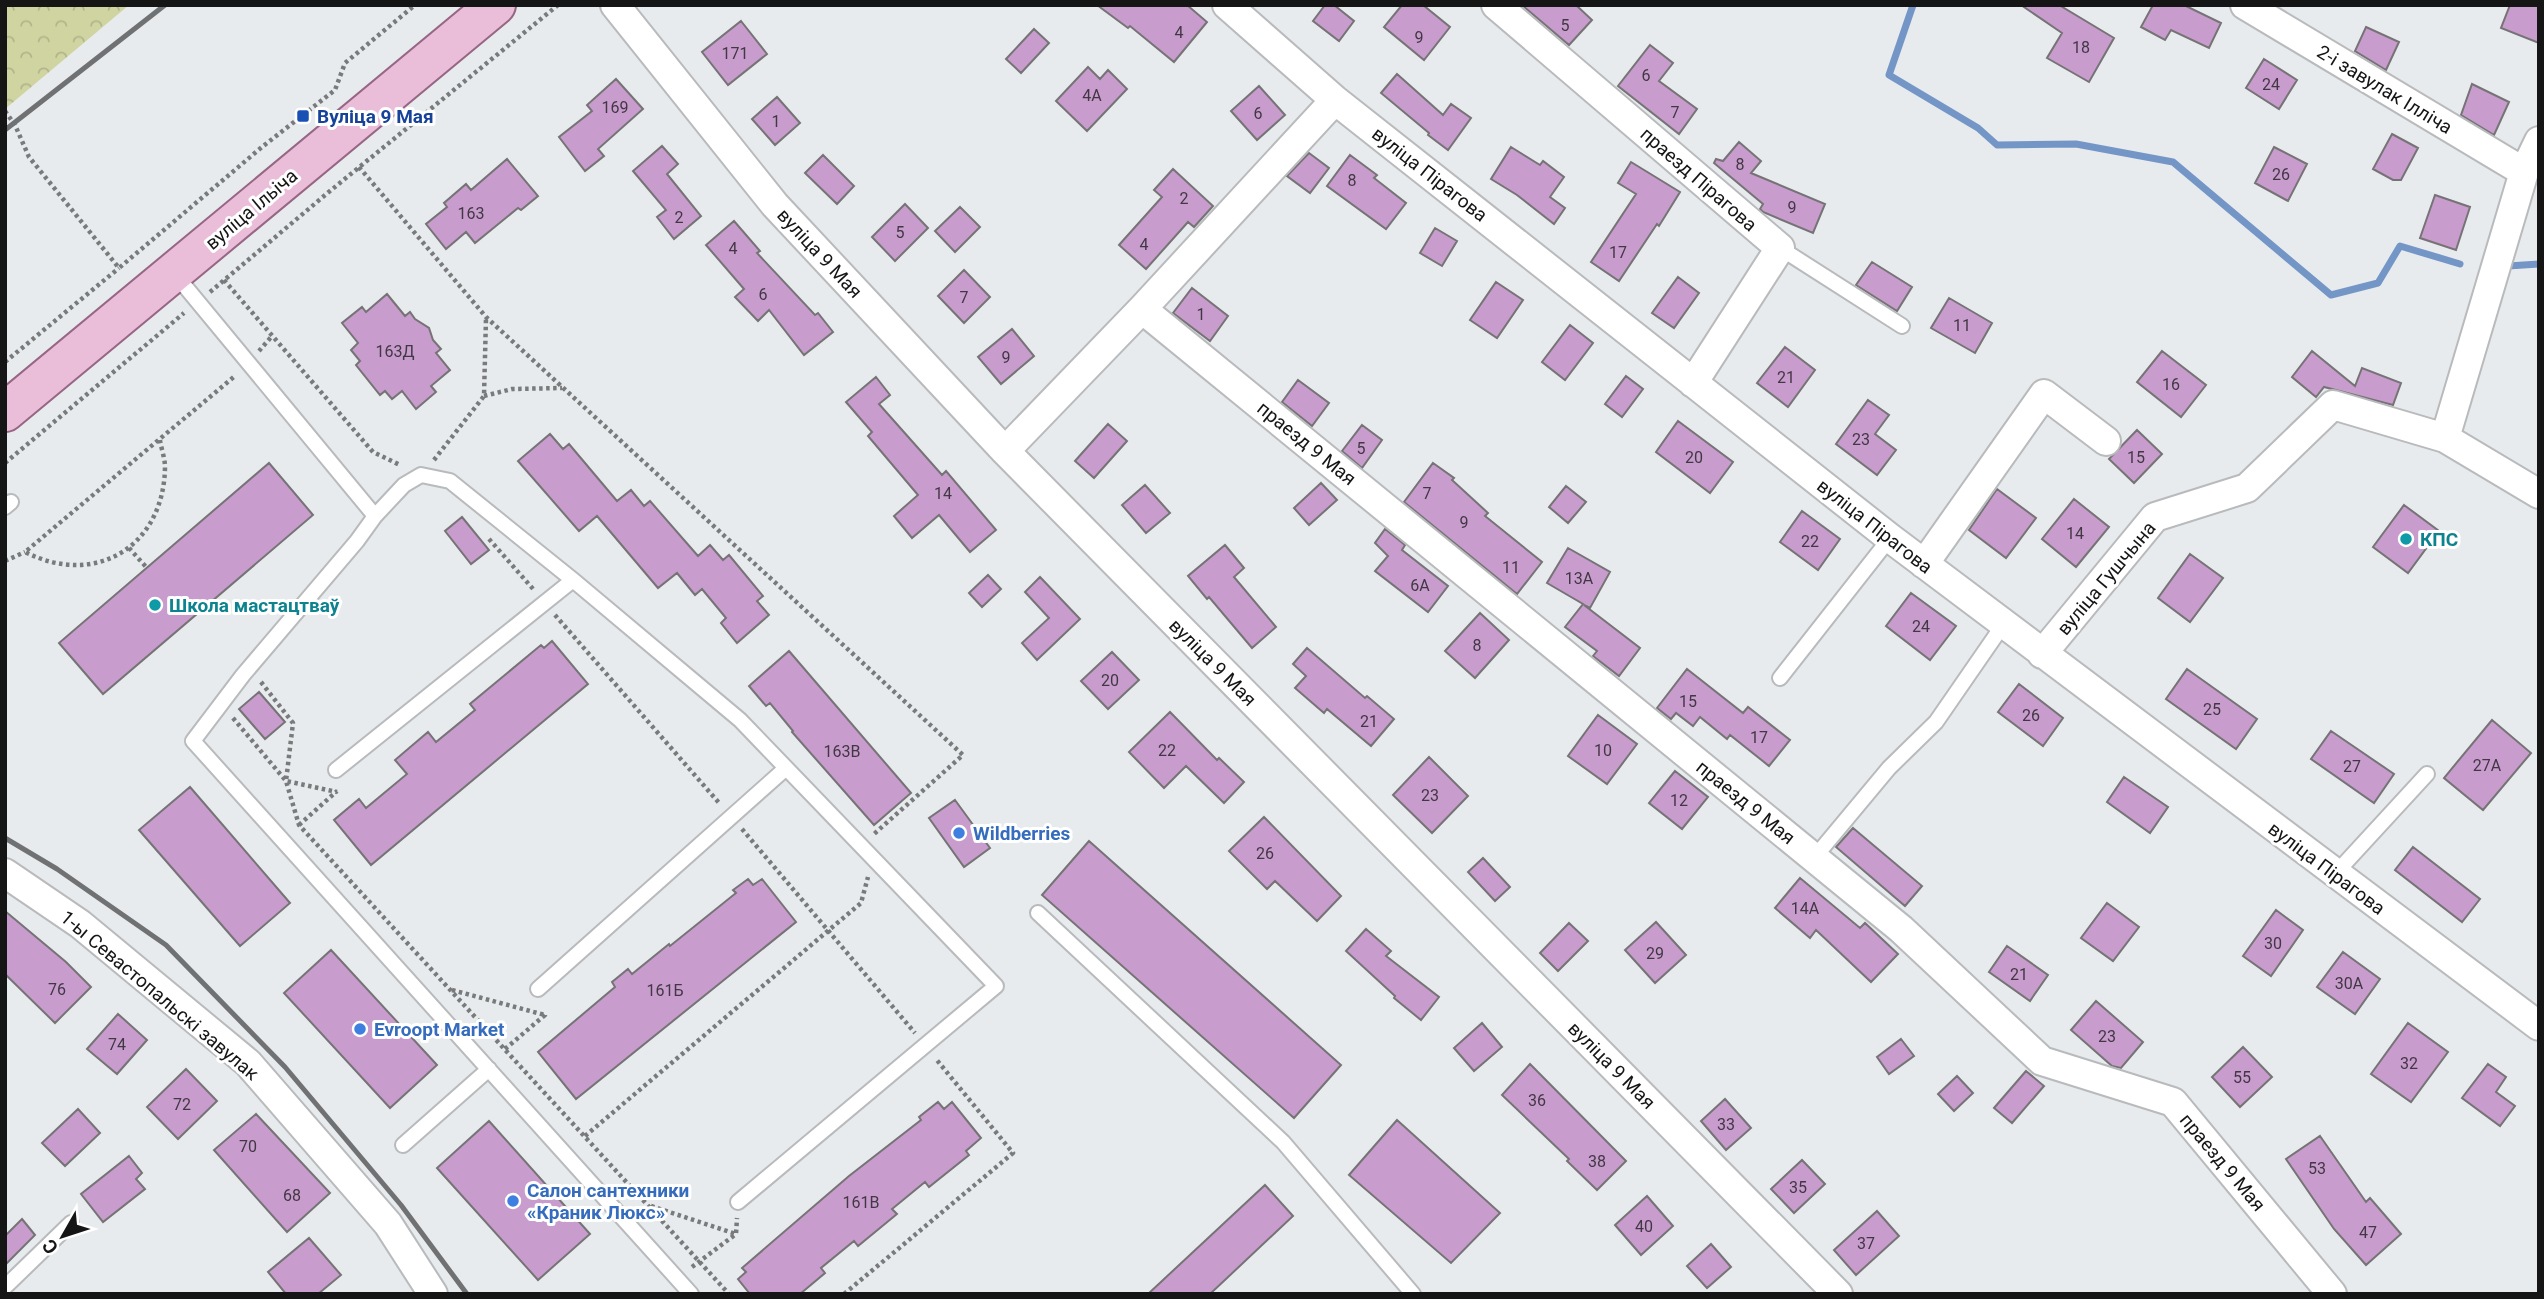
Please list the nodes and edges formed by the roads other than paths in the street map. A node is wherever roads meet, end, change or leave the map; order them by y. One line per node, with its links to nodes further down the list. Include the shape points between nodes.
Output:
1 (496, 5): 10 (main road, вуліца Ільіча)
2 (615, 5): 17 (street, вуліца 9 Мая, via 775,205)
3 (1227, 5): 6 (street, вуліца Пірагова)
4 (1496, 5): 9 (street, праезд Пірагова)
5 (2245, 5): 8 (street, 2-і завулак Ілліча)
6 (1335, 100): 11 (street); 13 (street, вуліца Пірагова)
7 (2539, 141): 8 (street)
8 (2524, 172): 15 (street)
9 (1780, 248): 12 (lane); 13 (street)
10 (174, 273): 14 (main road, вуліца Ільіча); 19 (lane)
11 (1142, 309): 17 (street); 29 (street, праезд 9 Мая)
12 (1902, 326)
13 (1693, 383): 20 (street, вуліца Пірагова)
14 (5, 412)
15 (2445, 438): 18 (street, вуліца Гушчына); 24 (street, вуліца Гушчына, via 2333,405 2247,488 2155,517)
16 (2106, 441): 21 (street, via 2044,394)
17 (1004, 451): 43 (street, вуліца 9 Мая)
18 (2539, 494)
19 (375, 516): 22 (lane, via 404,485 421,475 450,481); 35 (lane, via 193,741)
20 (1890, 538): 21 (street, вуліца Пірагова); 25 (lane)
21 (1924, 564): 23 (street, вуліца Пірагова)
22 (573, 580): 26 (lane, via 740,720); 27 (lane)
23 (2003, 625): 24 (street, вуліца Пірагова); 29 (lane, via 1936,722 1889,768)
24 (2042, 654): 31 (street, вуліца Пірагова)
25 (1780, 678)
26 (785, 769): 33 (lane); 37 (lane, via 996,986)
27 (336, 770)
28 (2427, 774): 31 (lane)
29 (1814, 858): 44 (street, праезд 9 Мая, via 1901,929 2042,1061 2173,1102)
30 (5, 873): 40 (street, 1-ы Севастопальскі завулак, via 80,924 248,1063 388,1224)
31 (2335, 874): 34 (street, вуліца Пірагова)
32 (1038, 913): 42 (lane, via 1283,1142)
33 (538, 989)
34 (2539, 1026)
35 (489, 1069): 36 (lane); 41 (lane)
36 (403, 1145)
37 (738, 1202)
38 (71, 1223): 39 (lane)
39 (5, 1287)
40 (433, 1294)
41 (691, 1294)
42 (1413, 1294)
43 (1838, 1294)
44 (2332, 1294)

